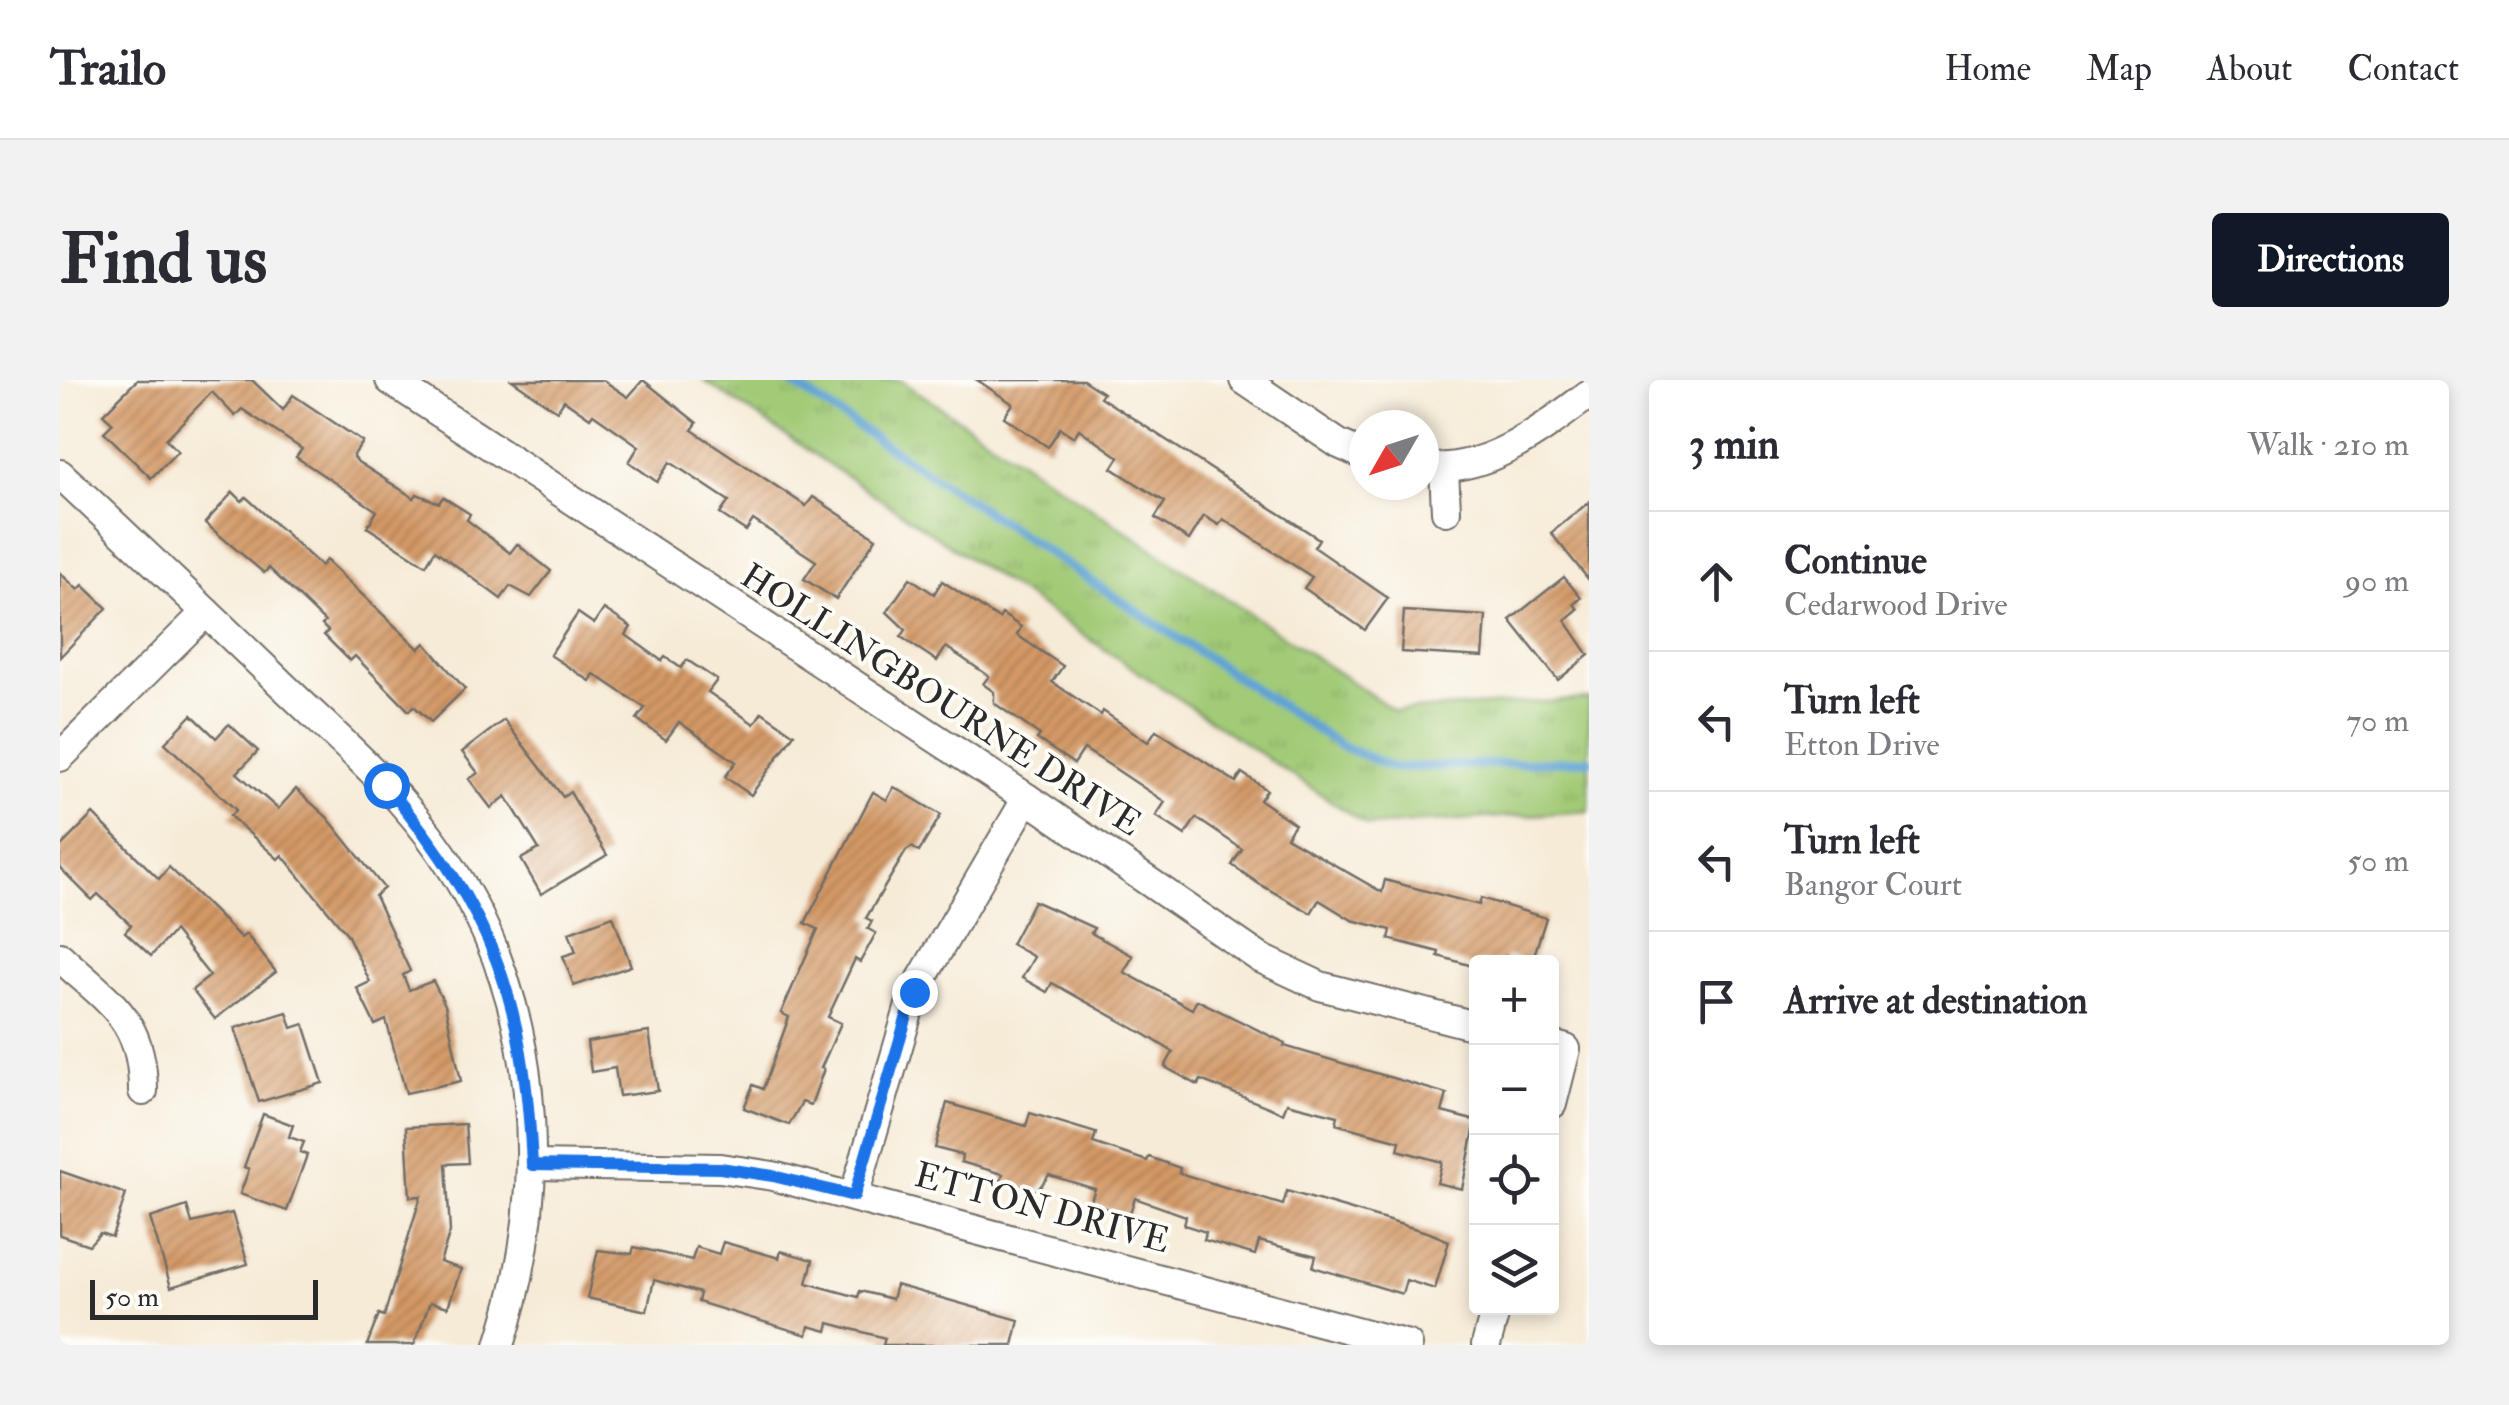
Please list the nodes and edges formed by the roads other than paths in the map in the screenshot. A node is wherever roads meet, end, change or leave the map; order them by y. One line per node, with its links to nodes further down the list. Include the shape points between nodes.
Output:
1 (390, 380): 11 (street, HOLLINGBOURNE DRIVE)
2 (1244, 380): 4 (street)
3 (1589, 394): 5 (street, via 1496,455)
4 (1349, 448)
5 (1439, 467)
6 (60, 474): 9 (street)
7 (1439, 486): 8 (street)
8 (1446, 510)
9 (206, 612): 10 (street); 17 (street, via 386,785 441,851 502,969 528,1087)
10 (60, 757)
11 (1027, 798): 13 (street, HOLLINGBOURNE DRIVE, via 1260,958 1320,986); 18 (street, via 914,992)
12 (60, 958): 16 (street, via 134,1032 143,1055)
13 (1469, 1024)
14 (1559, 1048): 15 (street, via 1566,1050)
15 (1559, 1077)
16 (144, 1091)
17 (532, 1165): 18 (street, ETTON DRIVE, via 720,1168); 20 (street, via 528,1234)
18 (854, 1196): 21 (street, ETTON DRIVE)
19 (1494, 1315): 22 (street)
20 (500, 1345)
21 (1408, 1345)
22 (1486, 1345)

